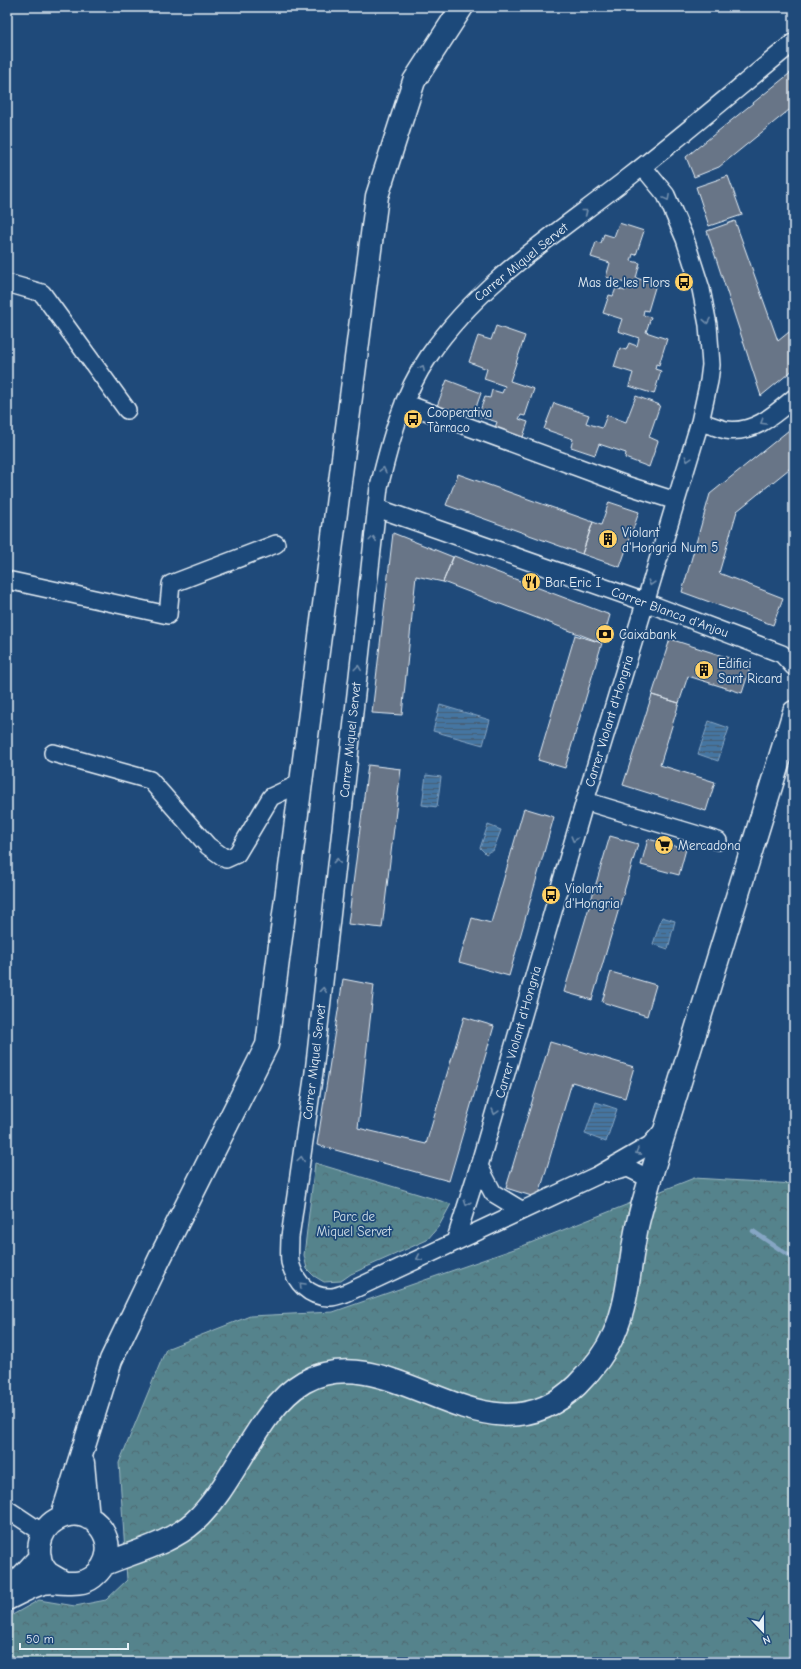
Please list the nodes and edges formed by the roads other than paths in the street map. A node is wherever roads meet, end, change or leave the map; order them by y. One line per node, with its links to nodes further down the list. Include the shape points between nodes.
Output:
1 (462, 7): 18 (main road, via 414,81 377,196)
2 (794, 42): 3 (street, Carrer Miquel Servet)
3 (643, 167): 6 (street, Carrer Miquel Servet, one-way to 3, via 428,357 467,307 496,280); 8 (street, Carrer Violant d'Hongria, one-way to 8, via 666,195 685,239 701,289 708,325 711,365 710,381)
4 (7, 283): 7 (street, via 42,293)
5 (794, 398): 8 (street, one-way to 8, via 755,427 727,430)
6 (404, 403): 9 (street); 10 (street, Carrer Miquel Servet, one-way to 6, via 389,445)
7 (127, 410)
8 (700, 422): 9 (street, Carrer Violant d'Hongria, one-way to 9)
9 (676, 501): 13 (street, Carrer Violant d'Hongria, one-way to 13)
10 (377, 508): 13 (street, Carrer Blanca d'Anjou); 26 (street, Carrer Miquel Servet, one-way to 10, via 346,1293 332,1297 307,1290 299,1283 290,1260 290,1237 314,1072)
11 (276, 544): 12 (street, via 172,584 168,615)
12 (7, 580)
13 (645, 602): 14 (street, Carrer Blanca d'Anjou); 19 (street, Carrer Violant d'Hongria)
14 (791, 658): 15 (street, Carrer Blanca d'Anjou)
15 (794, 667)
16 (794, 712): 21 (main road)
17 (53, 753): 18 (street, via 150,780 208,846 226,859 237,854 271,797)
18 (301, 783): 27 (main road, via 267,1045 111,1360)
19 (585, 801): 20 (street); 22 (street, Carrer Violant d'Hongria, one-way to 22)
20 (718, 841)
21 (666, 1126): 23 (street, Carrer Miquel Servet, one-way to 23, via 650,1145); 24 (main road)
22 (479, 1166): 25 (street, via 493,1193); 26 (street, Carrer Violant d'Hongria, one-way to 26)
23 (598, 1175): 24 (street, Carrer Miquel Servet, via 628,1168); 25 (street, Carrer Miquel Servet)
24 (650, 1179): 33 (main road, via 635,1234 618,1326 601,1355 570,1392 546,1408 513,1416 469,1408 361,1372 338,1371 313,1377 295,1388 279,1403 202,1514 186,1529)
25 (521, 1210): 26 (street, Carrer Miquel Servet)
26 (455, 1242)
27 (82, 1457): 29 (main road); 30 (main road)
28 (7, 1509): 31 (street)
29 (62, 1516): 30 (main road, via 76,1514); 31 (main road, via 52,1522)
30 (88, 1518): 32 (main road)
31 (43, 1533): 34 (main road, via 39,1544)
32 (105, 1534): 33 (main road, via 134,1540); 35 (main road, via 108,1549)
33 (169, 1538): 35 (main road)
34 (40, 1557): 36 (main road, via 48,1573); 37 (main road)
35 (105, 1564): 36 (main road, via 96,1575 84,1582)
36 (61, 1581): 38 (main road, via 42,1583)
37 (7, 1593)
38 (7, 1599)

